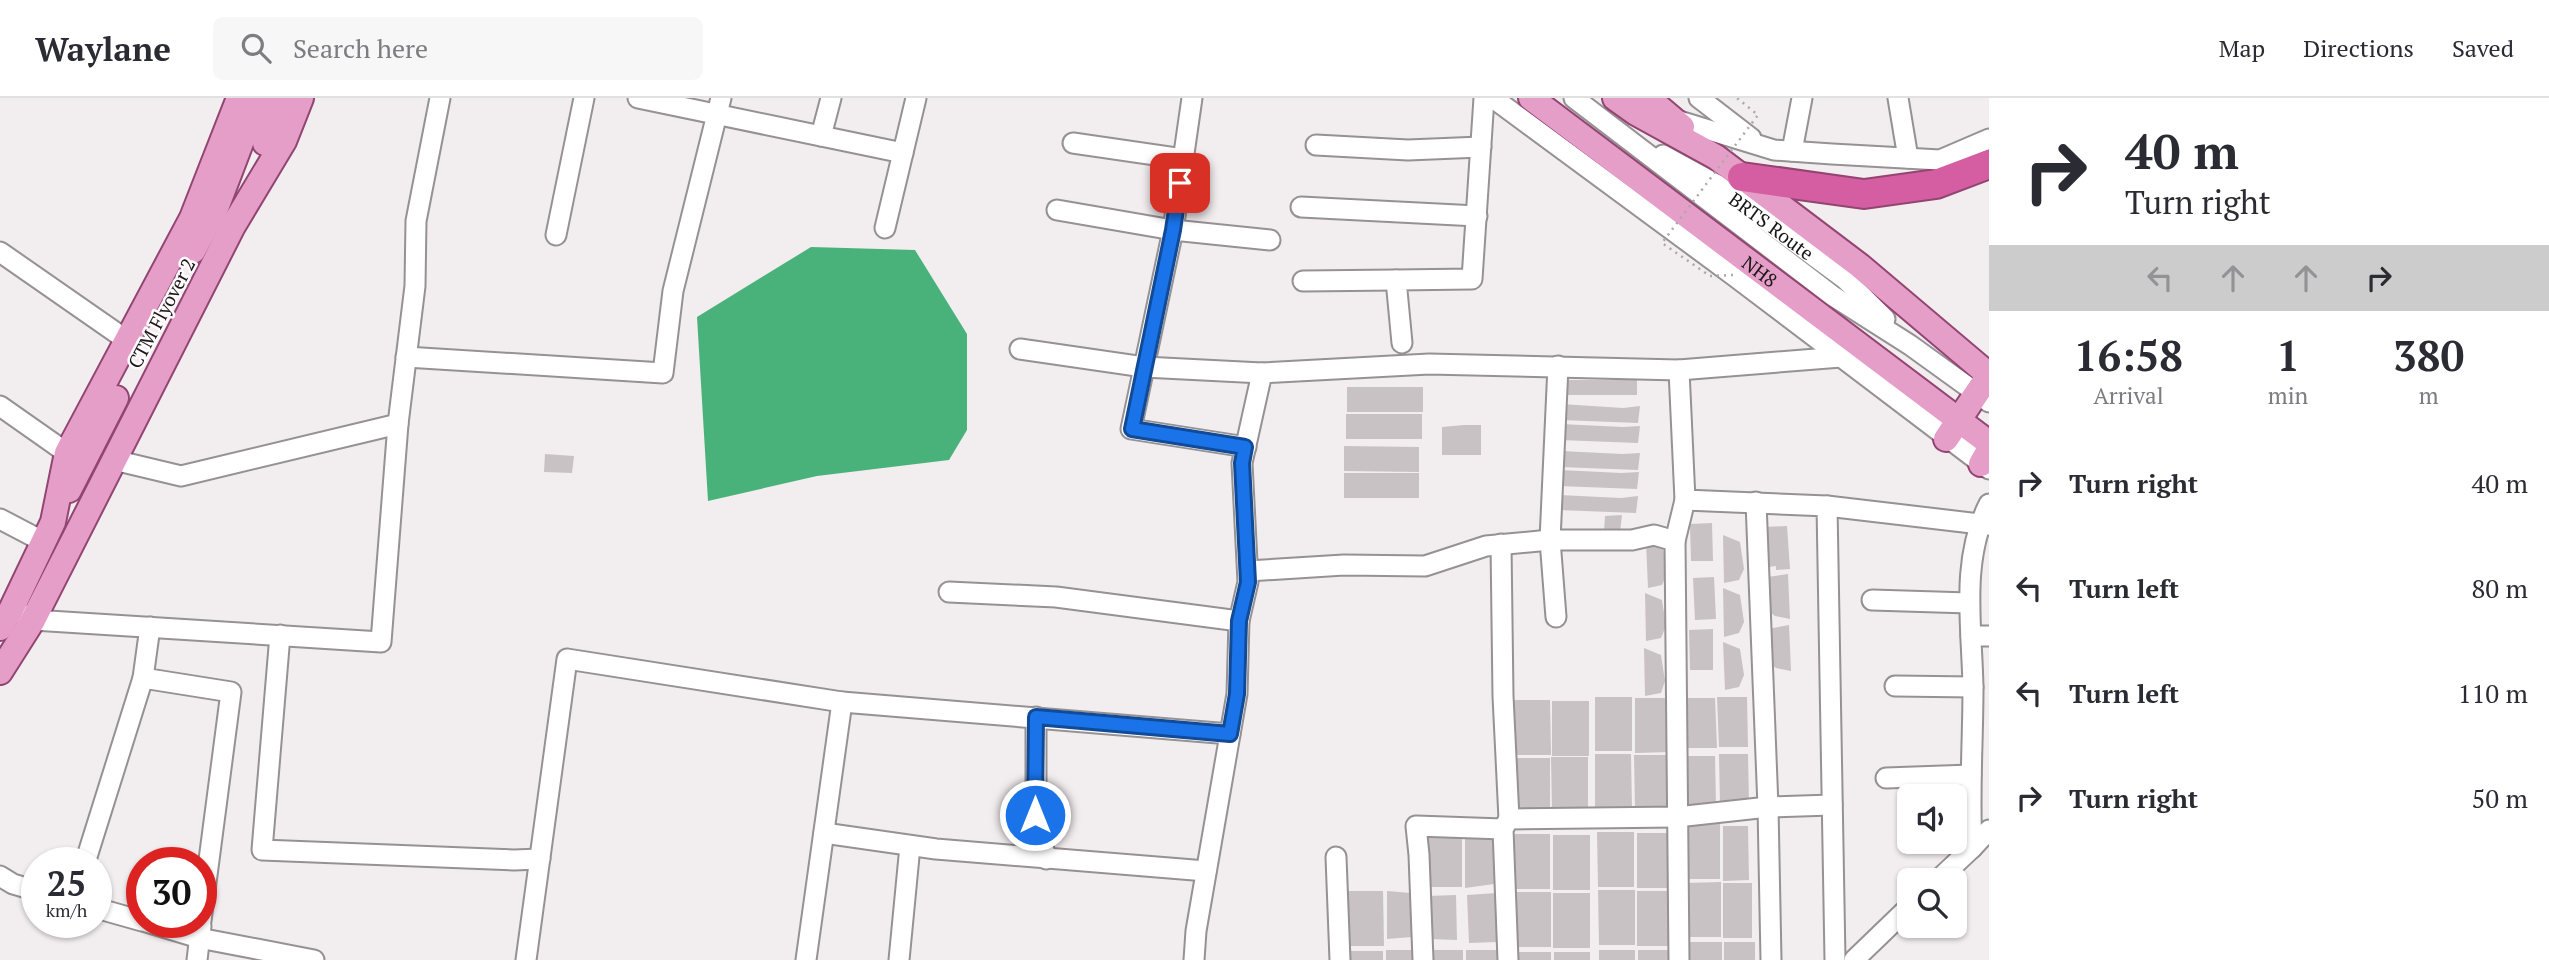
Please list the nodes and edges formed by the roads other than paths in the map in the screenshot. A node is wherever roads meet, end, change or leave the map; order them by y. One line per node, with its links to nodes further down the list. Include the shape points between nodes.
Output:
1 (239, 98): 46 (main road, via 192,218)
2 (258, 98): 61 (main road, CTM Flyover 2, via 215,211)
3 (282, 98): 38 (main road)
4 (301, 98): 38 (main road, via 284,141)
5 (440, 98): 49 (street, via 416,221 415,286)
6 (584, 98): 41 (street)
7 (638, 98): 20 (street)
8 (831, 98): 22 (street)
9 (916, 98): 29 (street)
10 (1192, 98): 32 (street)
11 (1484, 98): 27 (street)
12 (1493, 98): 50 (street)
13 (1531, 98): 58 (main road, NH8)
14 (1574, 98): 55 (street, BRTS Route, via 1833,296 1910,345)
15 (1615, 98): 30 (main road)
16 (1648, 98): 21 (main road)
17 (1699, 98): 26 (street)
18 (1802, 98): 28 (street)
19 (1898, 98): 31 (street)
20 (719, 106): 22 (street); 49 (street, via 673,290 663,373)
21 (1673, 119): 26 (street); 30 (main road)
22 (821, 136): 29 (street)
23 (1989, 139): 31 (street, via 1940,160)
24 (1073, 143): 32 (street)
25 (1316, 145): 27 (street, via 1408,150)
26 (1760, 146): 28 (street)
27 (1481, 147): 37 (street)
28 (1792, 151): 31 (street)
29 (902, 153): 39 (street)
30 (1716, 157): 34 (main road)
31 (1908, 158)
32 (1183, 159): 40 (street)
33 (1989, 164): 34 (highway, via 1936,184 1864,194)
34 (1742, 177): 55 (main road, via 1860,265)
35 (1301, 207): 37 (street)
36 (1057, 210): 40 (street)
37 (1476, 216): 44 (street, via 1472,279)
38 (233, 226): 62 (main road)
39 (885, 228)
40 (1173, 230): 42 (street); 52 (street)
41 (556, 235)
42 (1270, 240)
43 (0, 251): 46 (street)
44 (1396, 280): 45 (street); 47 (street)
45 (1303, 281)
46 (128, 341): 61 (main road)
47 (1402, 343)
48 (1020, 349): 52 (street)
49 (406, 357): 57 (street)
50 (1841, 357): 53 (street); 58 (street)
51 (1558, 366): 53 (street); 54 (street, via 1429,364); 70 (street)
52 (1144, 367): 54 (street); 59 (street, via 1132,429)
53 (1679, 370): 63 (street)
54 (1262, 373): 59 (street)
55 (1986, 384): 58 (main road)
56 (0, 406): 61 (street)
57 (398, 424): 62 (street, via 181,476); 81 (street, via 381,642)
58 (1953, 430): 60 (main road, NH8)
59 (1245, 447): 73 (street)
60 (1987, 456)
61 (74, 459): 69 (main road)
62 (114, 460): 78 (main road)
63 (1685, 500): 64 (street); 71 (street)
64 (1756, 502): 66 (street); 93 (street)
65 (1989, 504): 68 (street)
66 (1827, 506): 68 (street); 92 (street)
67 (0, 519): 69 (street)
68 (1984, 525): 76 (street)
69 (48, 532): 78 (main road)
70 (1550, 540): 71 (street, via 1632,540 1654,535); 72 (street); 77 (street)
71 (1675, 541): 94 (street)
72 (1501, 544): 73 (street, via 1425,566); 95 (street)
73 (1248, 571): 79 (street)
74 (949, 592): 79 (street, via 1056,597)
75 (1872, 600): 76 (street)
76 (1969, 603): 82 (street)
77 (1556, 617)
78 (15, 619): 80 (street); 83 (main road)
79 (1239, 621): 89 (street, via 1237,694)
80 (150, 627): 81 (street); 84 (street)
81 (281, 635): 103 (street, via 262,850)
82 (1980, 636): 86 (street)
83 (2, 665)
84 (143, 678): 99 (street); 100 (street, via 231,692)
85 (1895, 686): 86 (street)
86 (1973, 687): 90 (street)
87 (842, 702): 88 (street); 97 (street); 103 (street, via 568,659)
88 (1036, 717): 89 (street); 104 (street, via 1035,815)
89 (1230, 734): 106 (street)
90 (1971, 775): 91 (street); 101 (street)
91 (1886, 778)
92 (1832, 805): 93 (street); 123 (street)
93 (1768, 807): 94 (street); 122 (street)
94 (1677, 817): 95 (street); 121 (street)
95 (1506, 824): 119 (street, via 1416,826); 120 (street)
96 (1989, 830): 101 (street)
97 (824, 833): 98 (street); 115 (street)
98 (910, 846): 104 (street); 116 (street)
99 (90, 847)
100 (211, 847)
101 (1972, 848): 105 (street)
102 (1336, 857): 118 (street)
103 (540, 859): 114 (street)
104 (1046, 859): 106 (street)
105 (1951, 868)
106 (1206, 871): 117 (street)
107 (0, 876): 108 (street)
108 (21, 886)
109 (1897, 919): 124 (street)
110 (217, 932): 113 (street)
111 (199, 938): 112 (street)
112 (197, 960)
113 (314, 960)
114 (526, 960)
115 (806, 960)
116 (899, 960)
117 (1194, 960)
118 (1340, 960)
119 (1423, 960)
120 (1508, 960)
121 (1679, 960)
122 (1771, 960)
123 (1835, 960)
124 (1854, 960)

